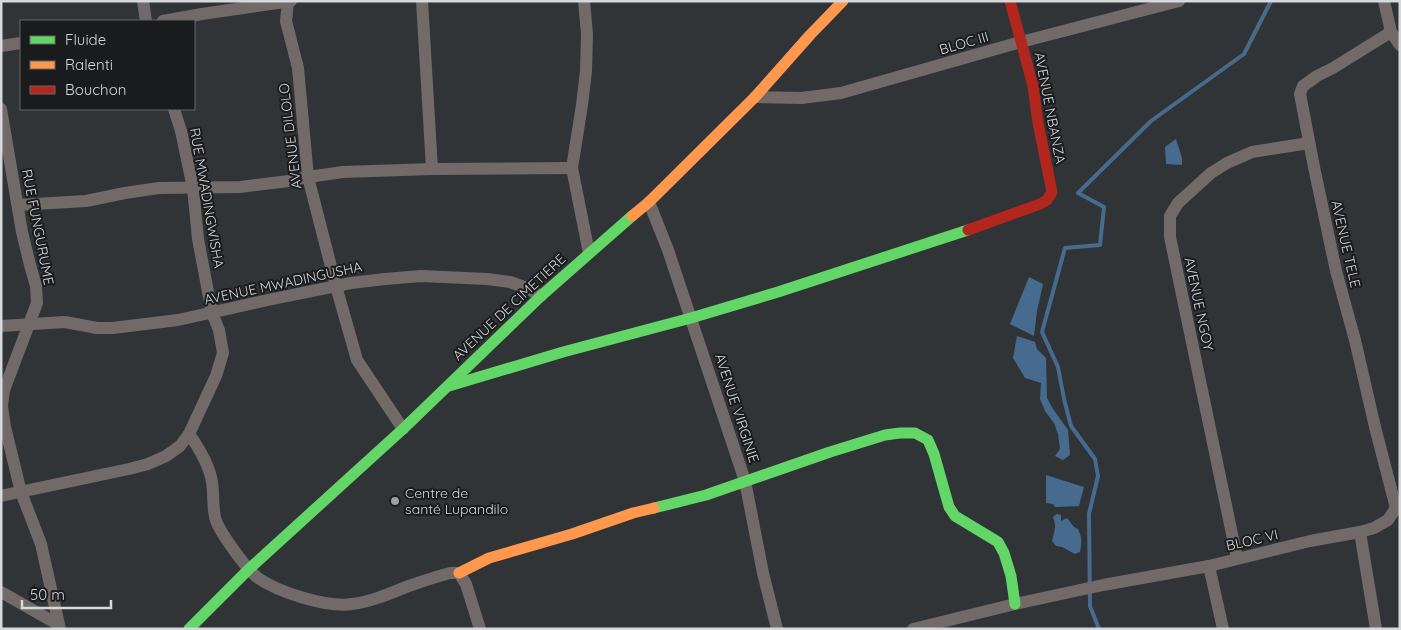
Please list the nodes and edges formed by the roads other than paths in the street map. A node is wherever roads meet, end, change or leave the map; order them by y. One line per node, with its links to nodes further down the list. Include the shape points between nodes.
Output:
1 (143, 1): 9 (street)
2 (289, 1): 10 (street); 23 (street, AVENUE DILOLO, via 286,22 298,68)
3 (422, 1): 21 (street)
4 (584, 1): 22 (street, via 586,71)
5 (1010, 1): 12 (street, AVENUE NBANZA)
6 (1179, 1): 12 (street, BLOC III)
7 (1384, 1): 11 (street)
8 (842, 2): 16 (street, AVENUE DE CIMETIERE)
9 (146, 20)
10 (169, 20)
11 (1391, 32): 14 (street); 19 (street, AVENUE TELE, via 1303,86 1300,94)
12 (1021, 42): 16 (street, BLOC III, via 841,93 802,98); 31 (street, AVENUE NBANZA, via 1034,86 1052,192 1047,200 956,234)
13 (20, 43): 15 (street)
14 (1400, 45)
15 (1, 46)
16 (755, 97): 25 (street, AVENUE DE CIMETIERE)
17 (1, 110): 20 (street, RUE FUNGURUME)
18 (174, 110): 24 (street, RUE MWADINGWISHA)
19 (1310, 143): 41 (street, AVENUE TELE, via 1336,271); 43 (street, AVENUE NGOY, via 1252,152 1227,163 1211,172 1170,216 1170,237)
20 (4, 144): 26 (street, RUE FUNGURUME)
21 (432, 168): 22 (street); 23 (street)
22 (572, 168): 27 (street)
23 (308, 177): 24 (street, via 240,187); 28 (street, AVENUE DILOLO)
24 (193, 188): 26 (street, via 159,188 86,201); 30 (street, RUE MWADINGWISHA, via 198,239)
25 (650, 202): 27 (street, AVENUE DE CIMETIERE); 31 (street, AVENUE VIRGINIE)
26 (18, 205): 32 (street, RUE FUNGURUME, via 36,286 36,305)
27 (589, 253): 29 (street, AVENUE DE CIMETIERE)
28 (336, 286): 29 (street, AVENUE MWADINGUSHA, via 421,276 487,279 510,282); 30 (street, AVENUE MWADINGUSHA); 36 (street, AVENUE DILOLO, via 357,360)
29 (541, 296): 35 (street, AVENUE DE CIMETIERE)
30 (212, 313): 32 (street, AVENUE MWADINGUSHA, via 113,328 65,322); 37 (street, RUE MWADINGWISHA, via 223,353)
31 (691, 318): 35 (street); 38 (street, AVENUE VIRGINIE)
32 (29, 325): 33 (street, AVENUE MWADINGUSHA); 34 (street, RUE FUNGURUME)
33 (1, 326)
34 (3, 386): 39 (street, RUE FUNGURUME, via 5,428)
35 (446, 387): 36 (street, AVENUE DE CIMETIERE)
36 (403, 429): 45 (street, AVENUE DE CIMETIERE)
37 (189, 434): 39 (street, RUE MWADINGWISHA, via 180,446 148,464); 45 (street, via 212,480 215,521)
38 (745, 481): 46 (street, via 706,496 633,514 488,558); 48 (street, via 885,435 915,433 928,440 949,507 955,516 998,542 1011,576); 52 (street, AVENUE VIRGINIE)
39 (21, 492): 40 (street, RUE MWADINGWISHA); 49 (street, RUE FUNGURUME, via 41,544)
40 (1, 496)
41 (1398, 507): 42 (street, BLOC VI, via 1388,520)
42 (1360, 532): 43 (street, BLOC VI); 55 (street)
43 (1237, 558): 44 (street, BLOC VI)
44 (1209, 566): 48 (street, BLOC VI); 54 (street)
45 (249, 569): 46 (street, via 276,588 329,604 352,604 450,573); 50 (street, AVENUE DE CIMETIERE)
46 (459, 573): 51 (street, via 466,584)
47 (1, 592): 49 (street)
48 (1015, 604): 53 (street, BLOC VI)
49 (59, 627)
50 (189, 629)
51 (480, 629)
52 (778, 629)
53 (913, 629)
54 (1223, 629)
55 (1376, 629)

